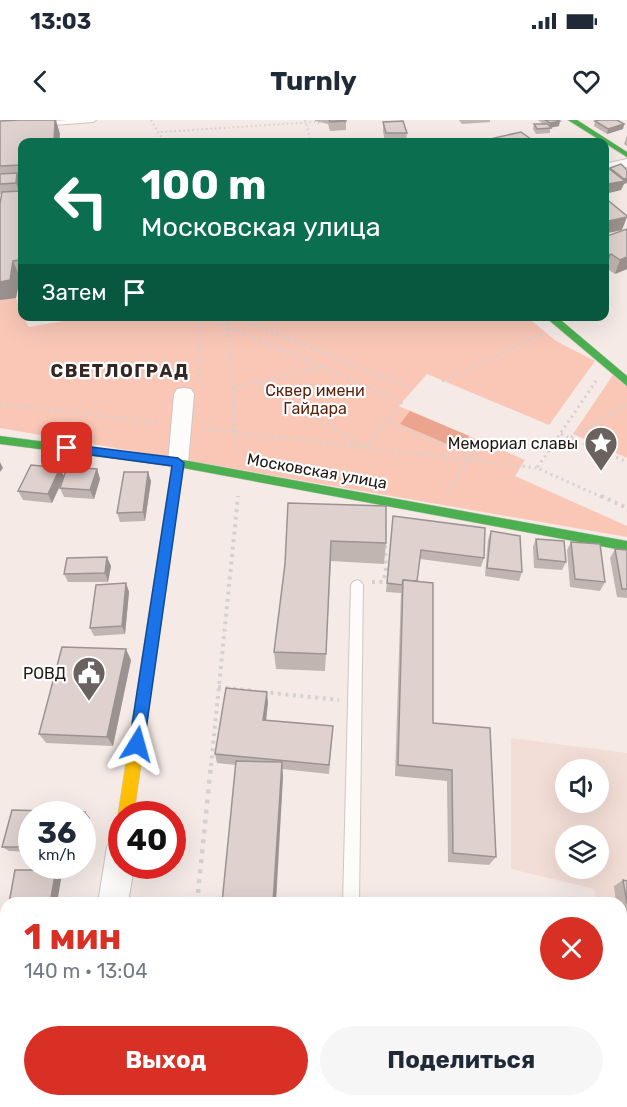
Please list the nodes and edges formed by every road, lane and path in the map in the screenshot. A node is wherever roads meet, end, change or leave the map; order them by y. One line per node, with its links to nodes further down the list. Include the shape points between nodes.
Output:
1 (93, 120): 5 (lane)
2 (152, 120): 7 (path)
3 (572, 120): 10 (street)
4 (305, 122): 6 (path); 7 (path); 9 (path)
5 (27, 124)
6 (321, 124)
7 (161, 132): 8 (path)
8 (163, 138)
9 (310, 138)
10 (600, 138)
11 (609, 144): 12 (street)
12 (627, 155)
13 (627, 163): 14 (street)
14 (609, 167)
15 (214, 321): 19 (path)
16 (226, 321): 19 (path)
17 (244, 321): 27 (path)
18 (555, 321): 21 (street)
19 (227, 327): 22 (path); 26 (path)
20 (547, 333): 24 (path)
21 (608, 364): 25 (street); 34 (path)
22 (322, 367): 23 (path); 31 (path, via 402,402)
23 (257, 381): 26 (path); 38 (path)
24 (442, 381)
25 (627, 382)
26 (233, 387): 33 (path)
27 (413, 389)
28 (184, 394): 32 (street)
29 (0, 404): 32 (path)
30 (627, 404): 35 (path)
31 (386, 421): 38 (path); 39 (path)
32 (183, 426): 33 (path); 41 (street)
33 (234, 433): 38 (path); 43 (path)
34 (561, 434): 35 (path); 42 (path)
35 (570, 438): 40 (path)
36 (0, 440): 41 (street, Московская улица)
37 (481, 441): 39 (path)
38 (365, 448): 39 (path)
39 (470, 458): 42 (path); 45 (path)
40 (627, 462)
41 (178, 463): 43 (street, Московская улица); 51 (street)
42 (537, 468): 44 (path)
43 (237, 473): 45 (street, Московская улица); 49 (path, via 239,487)
44 (627, 508)
45 (435, 510): 47 (street, Московская улица)
46 (385, 542): 48 (path, via 383,582)
47 (627, 546)
48 (357, 585): 50 (lane)
49 (218, 687): 50 (path); 54 (path)
50 (355, 702): 55 (lane)
51 (128, 801)
52 (117, 879): 53 (street)
53 (114, 897)
54 (198, 897)
55 (351, 897)

